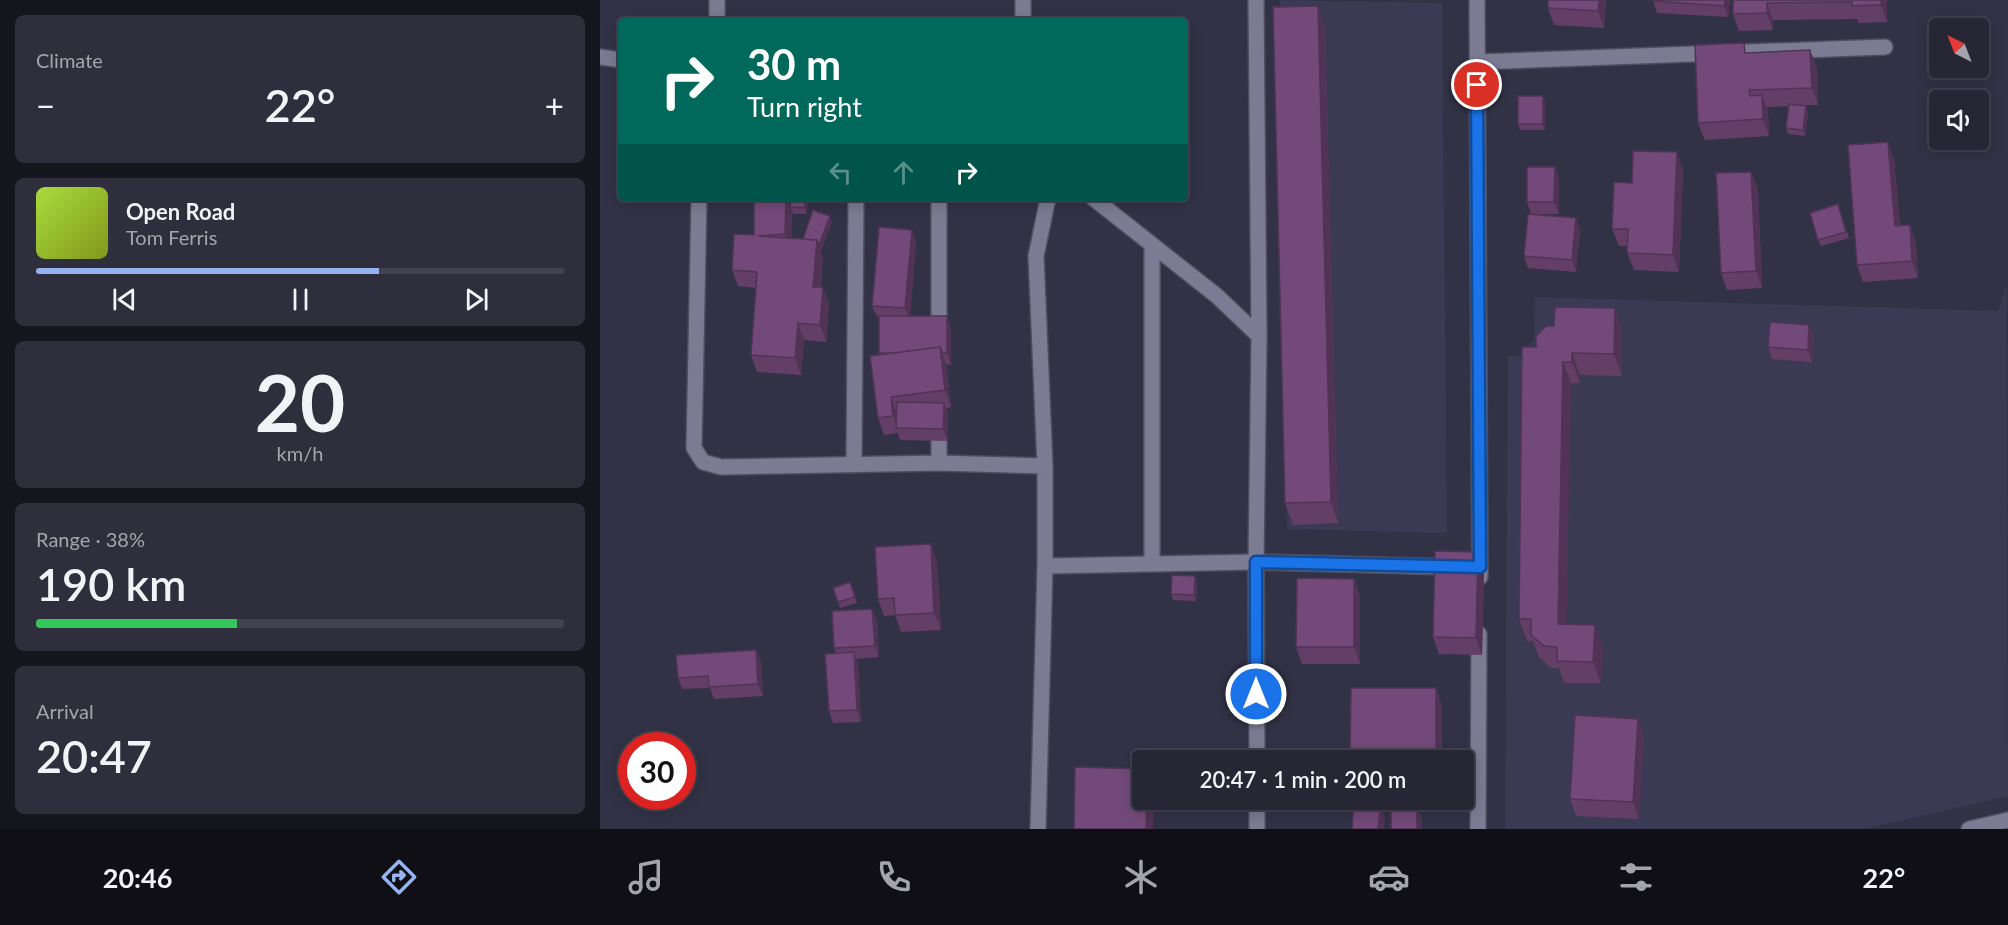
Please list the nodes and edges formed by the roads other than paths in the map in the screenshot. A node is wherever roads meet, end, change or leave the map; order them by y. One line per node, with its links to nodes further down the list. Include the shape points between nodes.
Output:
1 (717, 0): 5 (street)
2 (1023, 0): 6 (street)
3 (1256, 0): 17 (street)
4 (1477, 0): 10 (street)
5 (717, 18)
6 (1023, 18)
7 (1885, 47): 10 (street)
8 (600, 57): 9 (street)
9 (618, 60)
10 (1477, 62): 26 (street)
11 (699, 201): 21 (street, via 694,448 703,462 721,467)
12 (856, 201): 21 (street)
13 (939, 201): 18 (street)
14 (1047, 201): 22 (street, via 1036,256)
15 (1097, 201): 16 (street)
16 (1152, 244): 17 (street); 24 (street)
17 (1259, 336): 23 (street)
18 (939, 348)
19 (939, 406): 20 (street)
20 (939, 463): 21 (street); 22 (street)
21 (854, 465)
22 (1045, 466): 25 (street)
23 (1256, 562): 24 (street); 26 (street); 29 (street)
24 (1152, 563): 25 (street)
25 (1045, 566): 32 (street)
26 (1480, 567): 27 (street)
27 (1480, 591)
28 (1479, 615): 34 (street)
29 (1257, 750)
30 (1257, 810): 33 (street)
31 (2008, 820): 35 (street)
32 (1038, 829)
33 (1257, 829)
34 (1478, 829)
35 (1969, 829)

